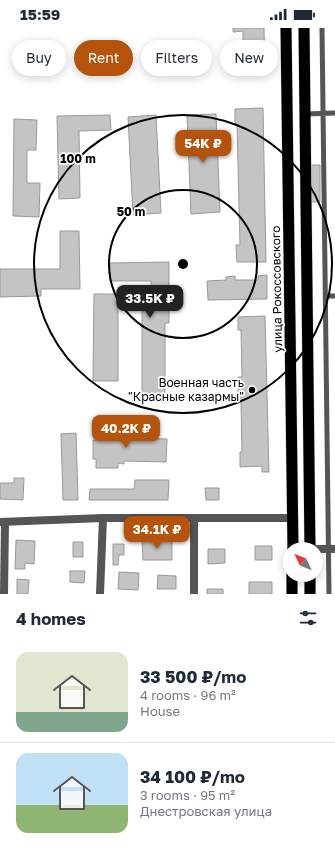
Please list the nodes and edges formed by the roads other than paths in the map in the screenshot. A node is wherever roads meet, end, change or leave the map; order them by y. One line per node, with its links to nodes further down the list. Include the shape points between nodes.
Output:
1 (286, 28): 12 (highway, улица Рокоссовского)
2 (304, 28): 6 (highway)
3 (322, 28): 4 (lane)
4 (323, 113): 5 (lane); 6 (lane); 7 (lane)
5 (335, 113)
6 (305, 114): 16 (highway)
7 (326, 296): 8 (lane); 9 (lane)
8 (335, 296)
9 (328, 469): 10 (lane); 17 (lane)
10 (335, 469)
11 (103, 518): 13 (street); 14 (street); 21 (street)
12 (293, 518): 13 (street); 15 (highway, улица Рокоссовского)
13 (194, 519): 22 (street)
14 (2, 522): 20 (street)
15 (293, 542)
16 (310, 542)
17 (332, 549): 25 (lane)
18 (292, 582): 23 (highway)
19 (310, 582): 24 (highway)
20 (4, 594)
21 (100, 594)
22 (194, 594)
23 (292, 594)
24 (310, 594)
25 (330, 594)

